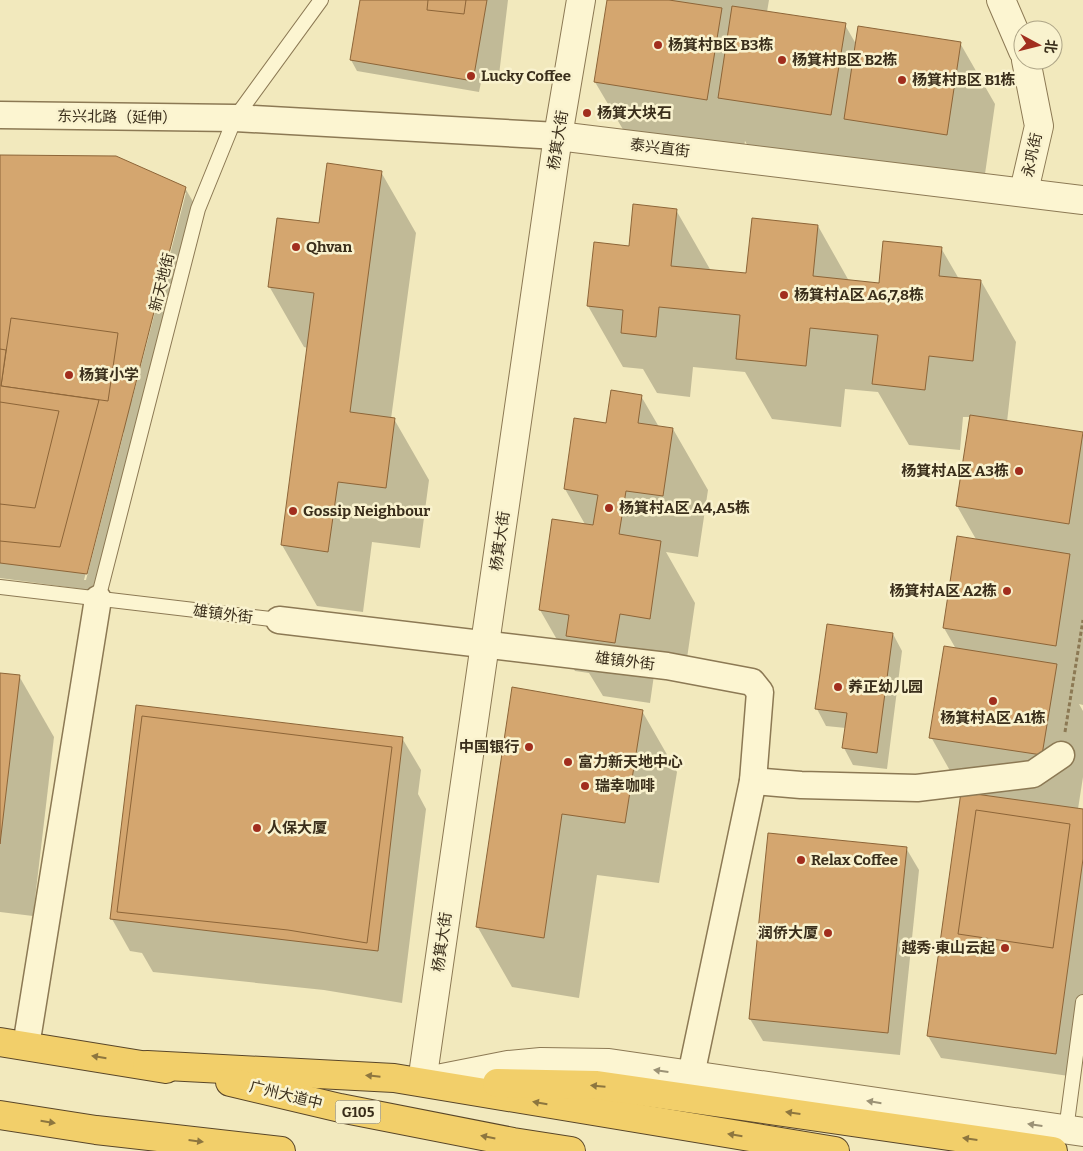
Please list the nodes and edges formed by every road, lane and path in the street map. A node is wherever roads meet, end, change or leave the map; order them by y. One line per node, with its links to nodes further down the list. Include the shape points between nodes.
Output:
1 (321, 0): 7 (lane, 新天地街)
2 (581, 0): 8 (street, 杨箕大街)
3 (1001, 0): 4 (street)
4 (1013, 28)
5 (1028, 70): 9 (street, 永巩街, via 1039,126)
6 (0, 115): 7 (street, 东兴北路（延伸）)
7 (235, 118): 8 (street, 泰兴直街); 12 (lane, 新天地街, via 198,209)
8 (558, 136): 9 (street, 泰兴直街); 15 (street, 杨箕大街)
9 (1024, 191): 10 (street, 泰兴直街)
10 (1083, 200)
11 (0, 587): 12 (lane, 雄镇外街)
12 (98, 599): 13 (lane, 雄镇外街); 19 (street)
13 (279, 620): 15 (street, 雄镇外街)
14 (1083, 620): 16 (path)
15 (485, 644): 17 (street, 雄镇外街, via 667,666 752,682 760,692); 22 (street, 杨箕大街)
16 (1061, 755): 17 (street, via 1033,774 916,788 801,786)
17 (753, 781): 21 (street, 雄镇外街)
18 (1083, 1002): 25 (lane)
19 (13, 1044): 20 (highway, 广州大道中 / G105, one-way to 19)
20 (147, 1065): 22 (highway, one-way to 20, via 361,1075); 28 (highway, 广州大道中 / G105, one-way to 20, via 340,1108)
21 (692, 1075): 22 (street, one-way to 22, via 608,1063 541,1062 508,1065); 25 (street, one-way to 21)
22 (422, 1082): 25 (highway, one-way to 22, via 841,1120 597,1085); 29 (highway, one-way to 22)
23 (0, 1115): 24 (highway, one-way to 24)
24 (96, 1130): 26 (highway); 27 (highway, one-way to 27)
25 (1067, 1138)
26 (174, 1151)
27 (281, 1151)
28 (571, 1151)
29 (835, 1151)

